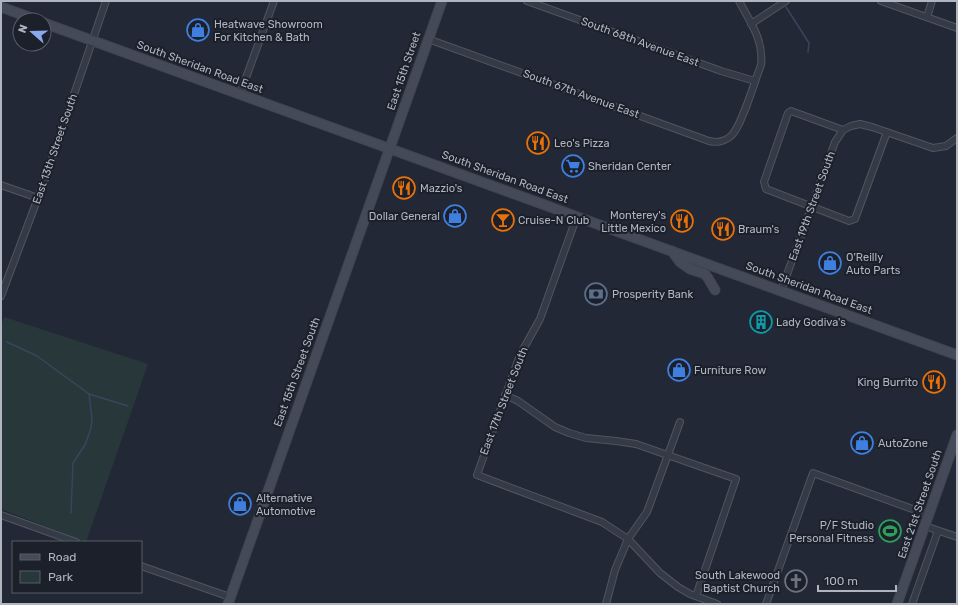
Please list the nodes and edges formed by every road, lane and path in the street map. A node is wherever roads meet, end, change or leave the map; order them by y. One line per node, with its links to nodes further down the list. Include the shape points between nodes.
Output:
1 (106, 1): 16 (street, East 13th Street South)
2 (274, 1): 18 (street)
3 (442, 1): 15 (main road, East 15th Street)
4 (526, 1): 17 (street, South 68th Avenue East, via 720,71)
5 (739, 1): 12 (street)
6 (786, 1): 12 (street)
7 (881, 1): 11 (street)
8 (932, 1): 11 (street)
9 (1, 7): 10 (main road)
10 (15, 12)
11 (927, 17): 14 (street)
12 (751, 24): 17 (street, via 758,35 762,55)
13 (52, 26): 16 (main road, South Sheridan Road East)
14 (957, 28)
15 (428, 39): 17 (street, South 67th Avenue East, via 709,141 723,141 733,135); 22 (main road, East 15th Street)
16 (92, 40): 18 (main road, South Sheridan Road East); 24 (street, East 13th Street South)
17 (755, 81)
18 (240, 94): 22 (main road, South Sheridan Road East)
19 (844, 130): 20 (street, East 19th Street South, via 851,126 865,125); 25 (street, East 19th Street South, via 835,142); 25 (street, via 793,111 788,113 764,186)
20 (887, 132): 21 (street, via 933,148 946,146); 25 (street, via 855,219 849,221)
21 (957, 138)
22 (390, 148): 26 (main road, South Sheridan Road East); 45 (main road, East 15th Street South)
23 (1, 185): 24 (street)
24 (38, 198): 30 (street, East 13th Street South)
25 (812, 207): 29 (street, East 19th Street South)
26 (577, 216): 27 (main road, South Sheridan Road East); 32 (street, East 17th Street South, via 540,319 520,355)
27 (672, 251): 28 (main road, via 680,262 690,269 705,274); 29 (main road, South Sheridan Road East)
28 (714, 290)
29 (782, 291): 31 (main road, South Sheridan Road East)
30 (1, 296)
31 (957, 355)
32 (505, 395): 35 (street, via 569,433 586,438 636,444); 41 (street, East 17th Street South, via 477,476 590,516)
33 (680, 422): 35 (street)
34 (957, 435): 37 (main road, East 21st Street South)
35 (668, 455): 41 (street, via 647,512); 44 (street, via 736,479)
36 (1, 515): 42 (street)
37 (928, 516): 38 (main road, East 21st Street South); 48 (street, via 812,473)
38 (925, 526): 39 (street); 49 (main road, East 21st Street South)
39 (938, 531): 40 (street); 50 (street)
40 (957, 538)
41 (628, 539): 44 (street, via 660,573 678,587); 46 (street, via 615,570)
42 (73, 541)
43 (142, 566): 45 (street)
44 (696, 596): 47 (street)
45 (229, 600)
46 (606, 604)
47 (717, 604)
48 (766, 604)
49 (897, 604)
50 (912, 604)

